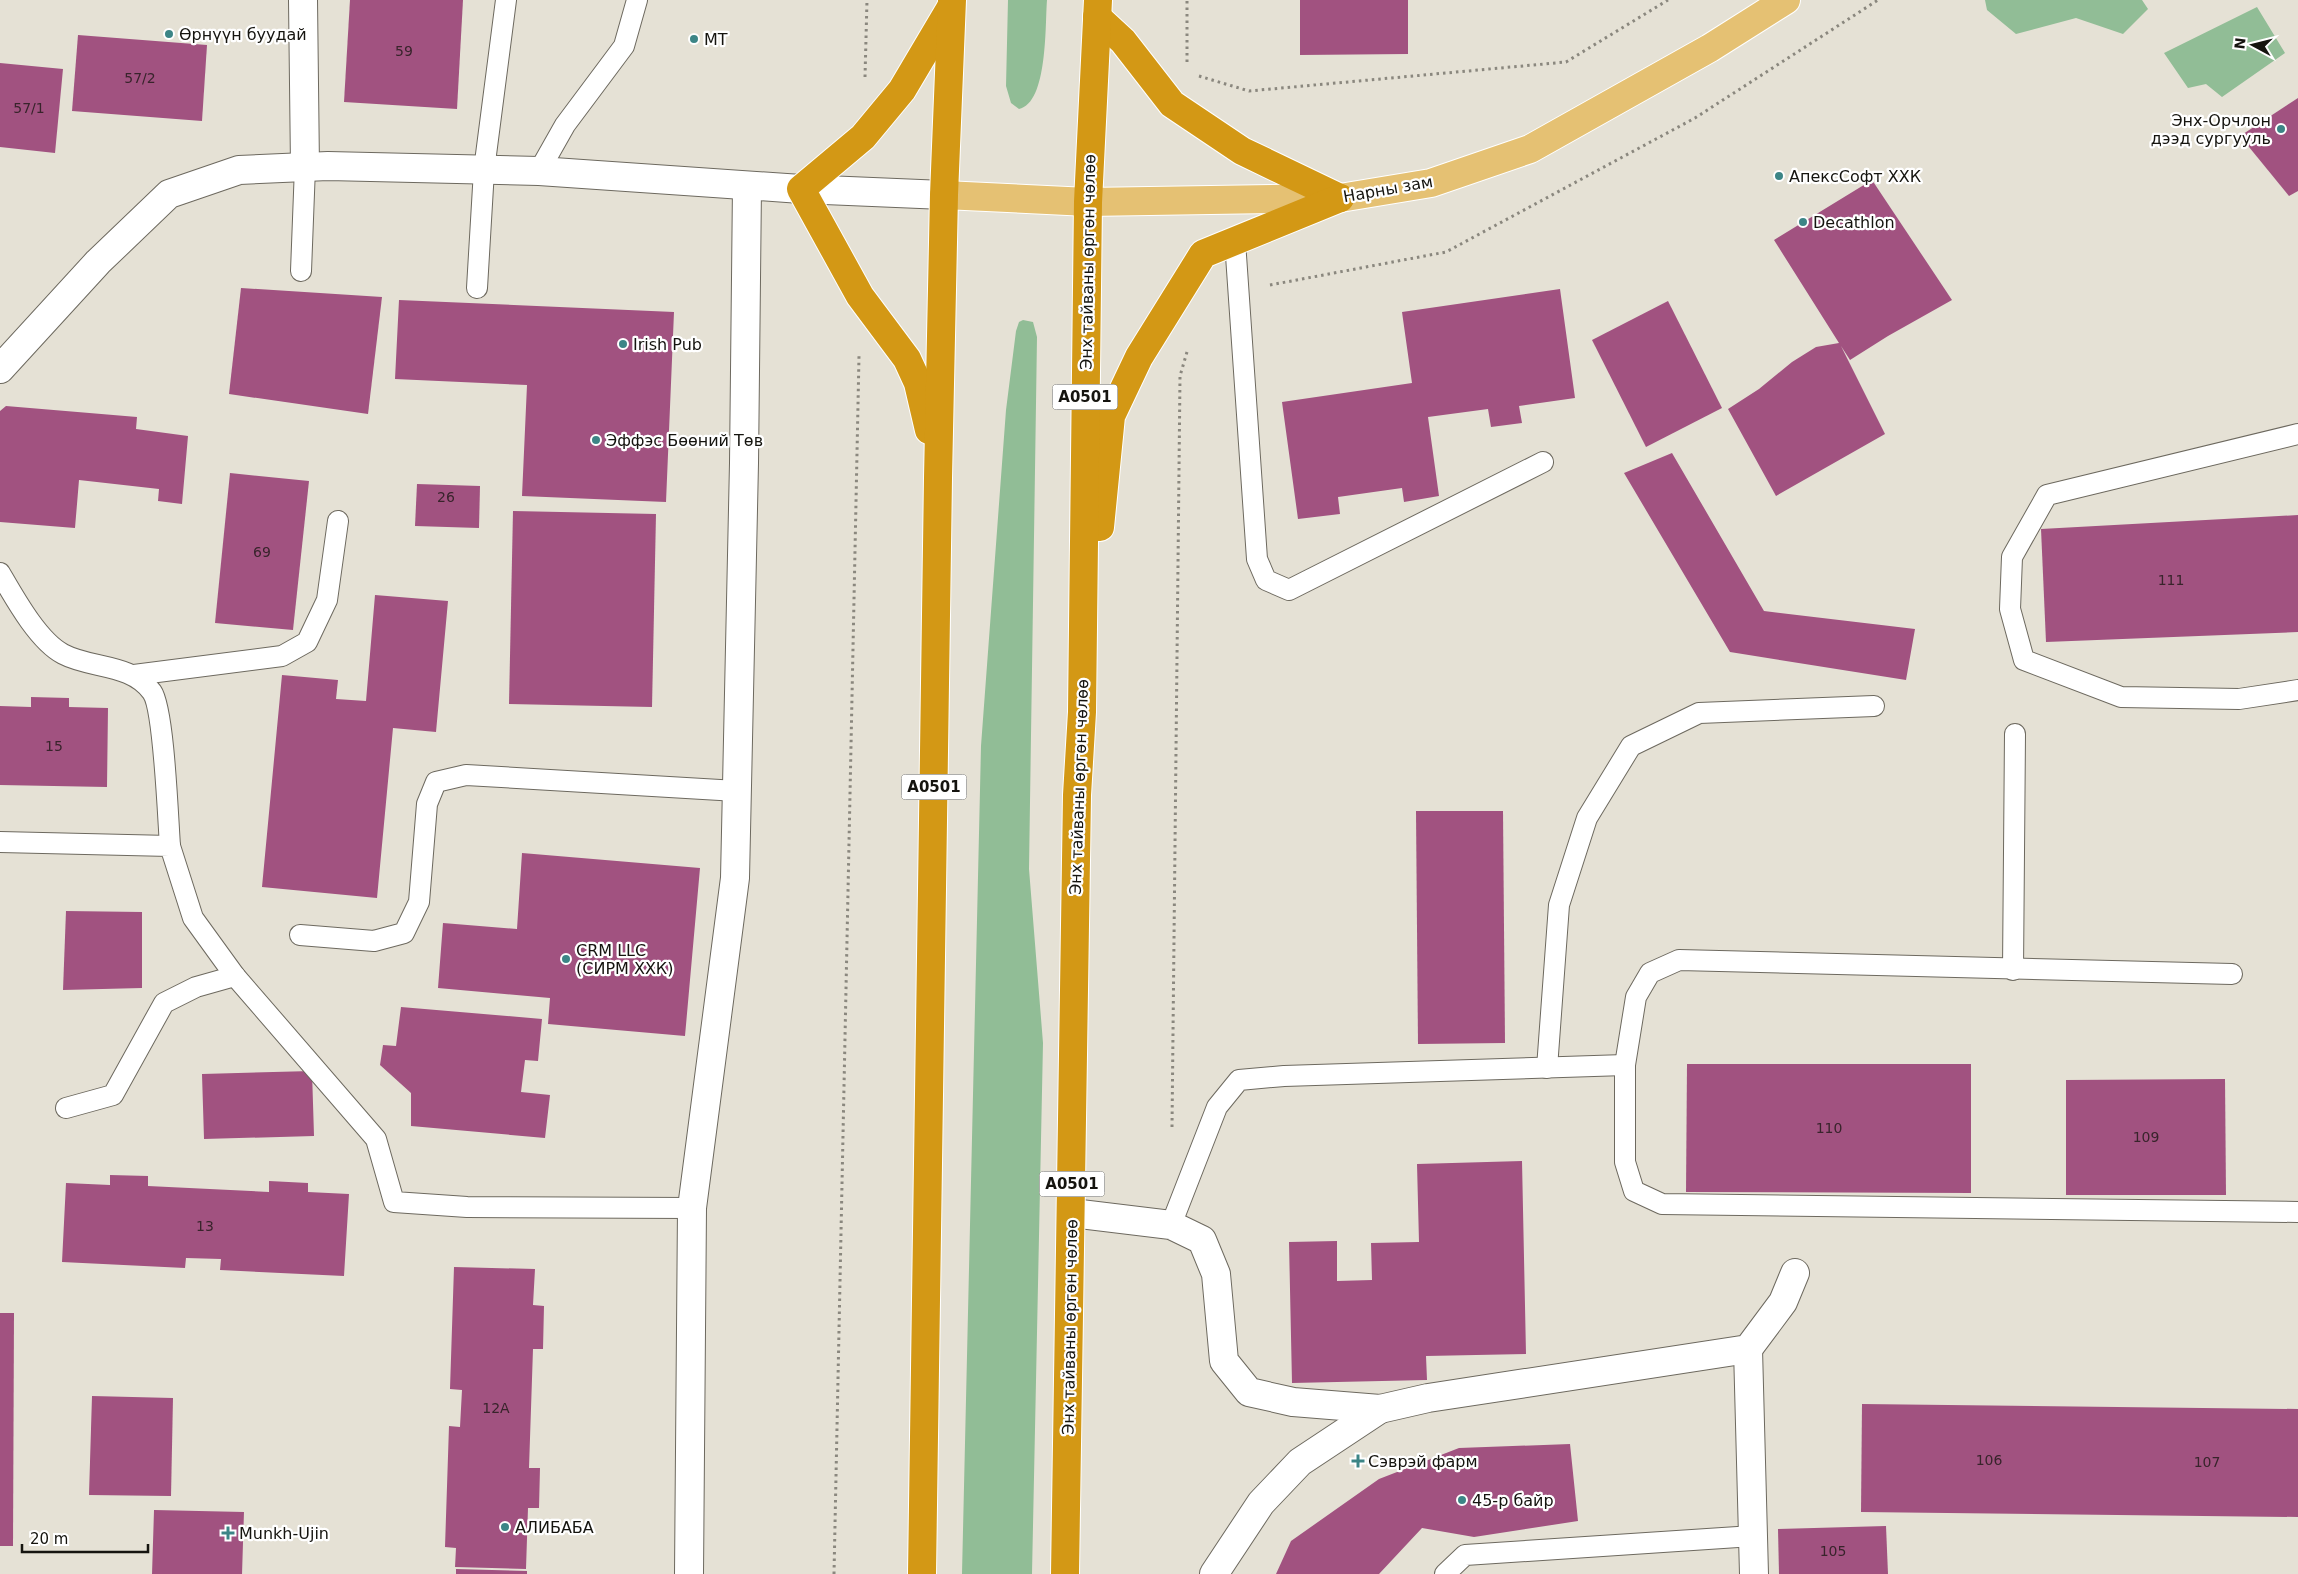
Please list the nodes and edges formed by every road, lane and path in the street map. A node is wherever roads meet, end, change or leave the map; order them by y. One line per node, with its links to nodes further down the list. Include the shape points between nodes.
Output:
1 (303, 0): 14 (street)
2 (506, 0): 15 (lane)
3 (636, 0): 16 (lane, via 624,46 565,125)
4 (867, 0): 13 (path)
5 (1187, 0): 11 (path)
6 (1668, 0): 12 (path, via 1566,62 1249,91)
7 (1786, 0): 20 (main road, Нарны зам, via 1710,48 1530,150 1431,183)
8 (1878, 0): 25 (path, via 1695,118 1446,252 1245,289)
9 (952, 3): 13 (highway, via 902,90); 19 (highway, A0501)
10 (1097, 8): 20 (highway, via 1172,104 1242,151); 21 (highway, Энх тайваны өргөн чөлөө / A0501)
11 (1187, 64)
12 (1196, 75)
13 (863, 137): 18 (highway)
14 (305, 167): 15 (street); 23 (lane); 28 (street, via 239,170 169,194 98,262)
15 (484, 170): 16 (street); 24 (lane)
16 (539, 171): 17 (street)
17 (748, 186): 18 (street); 39 (street)
18 (801, 189): 19 (street); 26 (highway)
19 (944, 195): 21 (main road, Нарны зам); 31 (highway, A0501)
20 (1340, 198): 21 (main road, Нарны зам); 22 (highway)
21 (1088, 202): 37 (highway, Энх тайваны өргөн чөлөө / A0501)
22 (1234, 241): 25 (lane); 37 (highway, via 1203,254 1138,357 1111,416)
23 (301, 271)
24 (477, 288)
25 (1239, 294): 30 (lane, via 1257,559 1266,580 1289,590)
26 (860, 296): 31 (highway, via 907,359 918,383); 59 (path)
27 (1188, 348): 49 (path, via 1180,376)
28 (0, 369)
29 (2298, 434): 35 (lane, via 2048,495 2012,557 2010,609 2024,660 2121,697 2239,699)
30 (1543, 462)
31 (938, 478): 60 (highway, A0501)
32 (338, 521): 34 (lane, via 327,600 308,642 282,656)
33 (0, 574): 34 (lane, via 37,630 62,654)
34 (134, 675): 41 (lane, via 152,693 159,718)
35 (2298, 690)
36 (1874, 706): 47 (lane, via 1699,713 1631,746 1587,818 1559,905)
37 (1082, 712): 52 (highway, Энх тайваны өргөн чөлөө / A0501, via 1077,795)
38 (2015, 734): 43 (lane)
39 (736, 791): 42 (lane, via 466,775 436,782 427,804 418,902 404,932 374,941); 50 (street, via 735,878)
40 (0, 842): 41 (lane)
41 (170, 846): 45 (lane, via 193,918)
42 (300, 935)
43 (2013, 970): 44 (lane); 46 (lane, via 1679,960 1650,973 1636,997)
44 (2232, 974)
45 (235, 976): 48 (lane, via 196,987 164,1003 113,1095); 50 (lane, via 376,1139 394,1202 467,1207)
46 (1625, 1065): 47 (lane); 51 (lane, via 1625,1162 1634,1191 1662,1204)
47 (1547, 1068): 53 (lane, via 1239,1080 1217,1107)
48 (66, 1108)
49 (1172, 1135)
50 (692, 1208): 58 (street)
51 (2298, 1212)
52 (1072, 1213): 53 (street); 61 (highway, Энх тайваны өргөн чөлөө / A0501)
53 (1172, 1225): 56 (street, via 1202,1240 1216,1274 1224,1360 1249,1392 1294,1402)
54 (1796, 1273): 55 (street, via 1783,1302)
55 (1748, 1349): 56 (street, via 1428,1398); 57 (street)
56 (1380, 1409): 62 (street, via 1300,1462 1261,1503)
57 (1753, 1536): 63 (lane, via 1465,1555); 64 (street)
58 (689, 1574)
59 (834, 1574)
60 (922, 1574)
61 (1065, 1574)
62 (1214, 1574)
63 (1445, 1574)
64 (1754, 1574)

